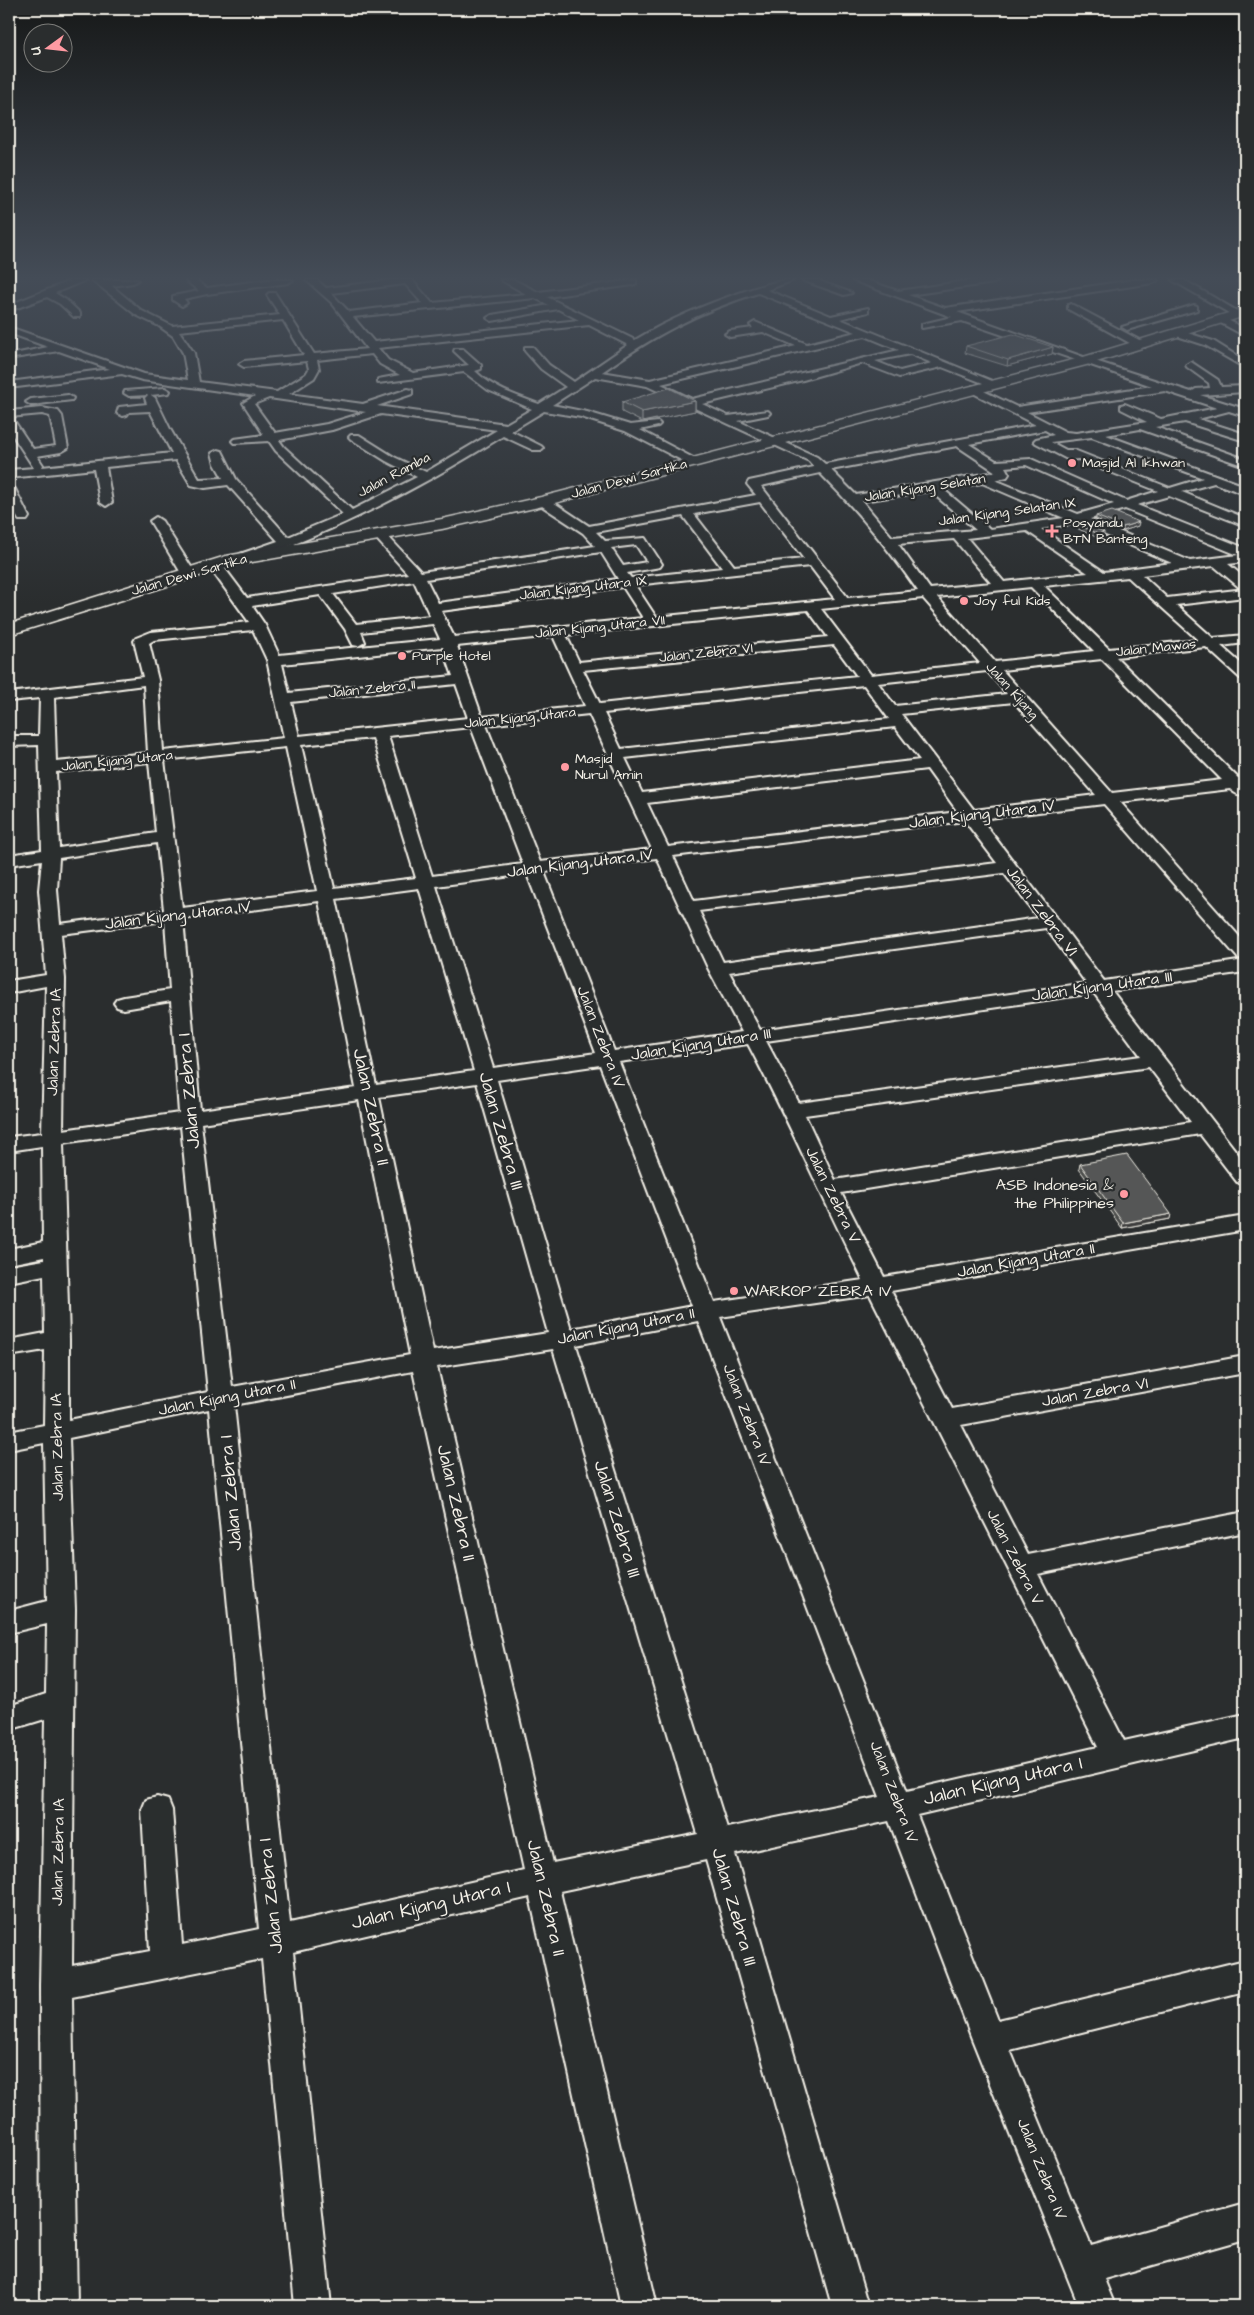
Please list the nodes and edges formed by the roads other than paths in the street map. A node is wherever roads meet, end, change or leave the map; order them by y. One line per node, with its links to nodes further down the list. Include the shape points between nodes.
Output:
1 (190, 388): 16 (street)
2 (226, 388): 18 (street)
3 (287, 388): 18 (street)
4 (493, 388): 24 (street)
5 (572, 388): 24 (street, Jalan Ramba)
6 (659, 388): 20 (street, Jalan Kijang)
7 (755, 388): 20 (street)
8 (975, 388): 12 (main road, Jalan Dewi Sartika)
9 (1162, 388): 27 (street)
10 (1172, 388): 17 (street)
11 (1215, 388): 14 (street)
12 (972, 389): 27 (street); 47 (main road, Jalan Dewi Sartika)
13 (1245, 390): 14 (street)
14 (1216, 391): 17 (street)
15 (408, 392): 22 (street)
16 (129, 393)
17 (1186, 393): 25 (street)
18 (274, 395): 22 (street); 44 (street, via 248,403)
19 (68, 398): 21 (street)
20 (690, 403): 33 (street, Jalan Kijang)
21 (9, 404)
22 (364, 407): 26 (street)
23 (1125, 407): 35 (street)
24 (541, 408): 39 (street, via 583,414); 40 (street, Jalan Ramba)
25 (1230, 408): 31 (street); 32 (street)
26 (382, 409): 40 (street); 44 (street, via 344,423)
27 (1017, 410): 37 (street)
28 (122, 413): 53 (street, via 123,409 152,402)
29 (764, 413): 33 (street)
30 (9, 414): 50 (street, via 42,410 56,416 62,448)
31 (1245, 414)
32 (1188, 419): 35 (street); 45 (street)
33 (726, 420): 47 (street, Jalan Kijang)
34 (654, 424): 39 (street)
35 (1162, 424): 38 (street)
36 (9, 425): 50 (street)
37 (1047, 426): 43 (street); 48 (street)
38 (1143, 427): 41 (street); 54 (street)
39 (629, 429): 55 (street)
40 (506, 430): 49 (street); 63 (street, Jalan Ramba)
41 (1093, 434): 43 (street); 61 (street)
42 (356, 436): 63 (street, via 390,459)
43 (1066, 436): 70 (street, via 1040,441)
44 (273, 437): 46 (street); 77 (street, via 278,448 297,467)
45 (1245, 438)
46 (238, 441)
47 (771, 441): 55 (main road, Jalan Dewi Sartika); 59 (street, Jalan Kijang, via 810,457)
48 (960, 443): 58 (street, Jalan Kijang Selatan); 59 (street)
49 (538, 448)
50 (30, 453): 60 (street)
51 (218, 453): 66 (street)
52 (1245, 454): 54 (street)
53 (179, 456): 57 (street); 66 (street, via 196,483)
54 (1232, 458): 56 (street); 61 (street)
55 (693, 462): 73 (main road, Jalan Dewi Sartika)
56 (1245, 463)
57 (98, 464): 60 (street); 74 (street)
58 (992, 465): 64 (street, Jalan Kijang Selatan, via 1002,474); 75 (street, via 1027,460)
59 (824, 468): 71 (street, via 754,483); 72 (street, Jalan Kijang)
60 (40, 471): 62 (street)
61 (1193, 471): 65 (street)
62 (9, 474)
63 (425, 476): 77 (street, Jalan Ramba)
64 (983, 479): 67 (street, Jalan Kijang Selatan); 79 (street)
65 (1214, 479): 69 (street); 70 (street, Jalan Kijang Selatan IX)
66 (231, 481): 88 (street)
67 (933, 487): 72 (street, Jalan Kijang Selatan); 84 (street)
68 (9, 489): 78 (street)
69 (1245, 490)
70 (1171, 491): 75 (street, Jalan Kijang Selatan IX); 81 (street)
71 (762, 498): 76 (street); 93 (street)
72 (853, 499): 87 (street, Jalan Kijang)
73 (543, 501): 83 (street); 85 (main road, Jalan Dewi Sartika)
74 (106, 502)
75 (1126, 505): 79 (street, Jalan Kijang Selatan IX); 90 (street)
76 (686, 512): 83 (street); 98 (street)
77 (352, 515): 88 (street, Jalan Ramba)
78 (23, 517)
79 (1080, 518): 82 (street, Jalan Kijang Selatan IX); 96 (street)
80 (156, 521): 99 (street)
81 (1245, 522)
82 (1030, 527): 84 (street, Jalan Kijang Selatan IX); 101 (street)
83 (587, 530): 89 (street)
84 (987, 533): 86 (street, Jalan Kijang Selatan IX)
85 (379, 535): 91 (main road, Jalan Dewi Sartika); 102 (street, Jalan Zebra IV)
86 (958, 536): 87 (street, Jalan Kijang Selatan IX); 106 (street)
87 (889, 541): 109 (street, Jalan Kijang)
88 (286, 543): 91 (street, Jalan Ramba)
89 (603, 546): 97 (street); 97 (street, via 638,540 655,563); 102 (street)
90 (1245, 553)
91 (242, 558): 95 (main road, Jalan Dewi Sartika)
92 (1245, 558): 94 (street)
93 (812, 562): 98 (street, Jalan Kijang Utara IX); 110 (street)
94 (1217, 562): 96 (street); 105 (street)
95 (215, 565): 99 (main road, Jalan Dewi Sartika); 112 (street, Jalan Zebra II)
96 (1190, 566): 100 (street)
97 (620, 570): 103 (street)
98 (731, 571): 103 (street, Jalan Kijang Utara IX)
99 (188, 573): 118 (main road, Jalan Dewi Sartika)
100 (1132, 573): 101 (street); 111 (street, Jalan Mawas)
101 (1101, 576): 104 (street)
102 (419, 578): 107 (street); 114 (street, Jalan Zebra IV)
103 (628, 582): 114 (street, Jalan Kijang Utara IX); 115 (street)
104 (1034, 583): 106 (street); 125 (street)
105 (1245, 585)
106 (1001, 587): 109 (street)
107 (324, 591): 112 (street); 117 (street)
108 (1245, 593): 111 (street)
109 (927, 594): 110 (street, Jalan Kijang Utara VII); 128 (street, Jalan Kijang)
110 (844, 602): 113 (street, Jalan Kijang Utara VII)
111 (1166, 602): 123 (street, Jalan Mawas)
112 (244, 603): 116 (street, Jalan Zebra II)
113 (812, 606): 115 (street, Jalan Kijang Utara VII); 121 (street, Jalan Zebra VI)
114 (437, 613): 117 (street, Jalan Kijang Utara IX); 122 (street, Jalan Zebra IV)
115 (652, 622): 119 (street, Jalan Kijang Utara VII)
116 (258, 625): 126 (street, Jalan Zebra II); 130 (street, Jalan Zebra I, via 144,638 141,641)
117 (352, 629): 124 (street)
118 (9, 630)
119 (558, 632): 122 (street, Jalan Kijang Utara VII); 127 (street, Jalan Zebra V)
120 (1245, 638): 123 (street, Jalan Mawas)
121 (837, 640): 127 (street, Jalan Zebra VI); 132 (street, Jalan Zebra VI)
122 (448, 642): 124 (street, Jalan Kijang Utara VII); 131 (street, Jalan Zebra IV)
123 (1209, 643): 125 (street, Jalan Mawas); 129 (street, Jalan Mawas)
124 (362, 651): 126 (street, Jalan Kijang Utara VII)
125 (1104, 654): 128 (street); 148 (street)
126 (274, 660): 136 (street, Jalan Zebra II)
127 (574, 667): 137 (street, Jalan Zebra V)
128 (990, 667): 132 (street, Jalan Kijang Utara); 135 (street, Jalan Kijang)
129 (1245, 675)
130 (151, 680): 133 (street); 145 (street, Jalan Zebra I)
131 (462, 680): 136 (street, Jalan Zebra II); 139 (street, Jalan Zebra IV)
132 (868, 680): 137 (street, Jalan Kijang Utara); 138 (street, Jalan Zebra VI)
133 (47, 693): 134 (street); 141 (street, Jalan Zebra IA)
134 (9, 697)
135 (1019, 697): 138 (street); 150 (street, Jalan Kijang)
136 (282, 698): 143 (street, Jalan Zebra II)
137 (593, 710): 139 (street, Jalan Kijang Utara); 144 (street, Jalan Zebra V)
138 (895, 717): 144 (street); 146 (street, Jalan Zebra VI)
139 (477, 722): 140 (street, Jalan Kijang Utara); 157 (street, Jalan Zebra IV)
140 (380, 734): 143 (street, Jalan Kijang Utara); 158 (street, Jalan Zebra III)
141 (47, 740): 142 (street); 147 (street, Jalan Zebra IA)
142 (9, 741)
143 (292, 743): 145 (street, Jalan Kijang Utara); 159 (street, Jalan Zebra II)
144 (616, 754): 149 (street, Jalan Zebra V)
145 (156, 757): 147 (street, Jalan Kijang Utara); 152 (street, Jalan Zebra I)
146 (930, 764): 149 (street); 151 (street, Jalan Zebra VI)
147 (49, 768): 153 (street, Jalan Zebra IA)
148 (1242, 786): 150 (street)
149 (636, 799): 154 (street, Jalan Zebra V)
150 (1107, 799): 151 (street, Jalan Kijang Utara IV); 164 (street, Jalan Kijang)
151 (969, 816): 154 (street, Jalan Kijang Utara IV); 156 (street, Jalan Zebra VI)
152 (166, 838): 153 (street); 161 (street, Jalan Zebra I)
153 (51, 854): 155 (street); 163 (street, Jalan Zebra IA, via 48,890)
154 (662, 854): 157 (street, Jalan Kijang Utara IV); 160 (street, Jalan Zebra V)
155 (9, 860)
156 (1009, 867): 160 (street); 162 (street, Jalan Zebra VI)
157 (534, 868): 158 (street, Jalan Kijang Utara IV); 173 (street, Jalan Zebra IV)
158 (426, 882): 159 (street, Jalan Kijang Utara IV); 175 (street, Jalan Zebra III)
159 (327, 896): 161 (street, Jalan Kijang Utara IV); 176 (street, Jalan Zebra II)
160 (690, 907): 166 (street, Jalan Zebra V)
161 (174, 916): 163 (street, Jalan Kijang Utara IV); 170 (street, Jalan Zebra I)
162 (1052, 922): 166 (street); 168 (street, Jalan Zebra VI)
163 (53, 930): 167 (street, Jalan Zebra IA)
164 (1245, 954)
165 (1245, 966): 168 (street, Jalan Kijang Utara III)
166 (717, 968): 172 (street, Jalan Zebra V)
167 (56, 979): 169 (street); 180 (street, Jalan Zebra IA)
168 (1098, 986): 172 (street, Jalan Kijang Utara III); 174 (street, Jalan Zebra VI)
169 (9, 987)
170 (180, 994): 171 (street); 178 (street, Jalan Zebra I)
171 (124, 1002)
172 (751, 1036): 173 (street, Jalan Kijang Utara III); 177 (street, Jalan Zebra V)
173 (609, 1058): 175 (street, Jalan Kijang Utara III); 189 (street, Jalan Zebra IV)
174 (1154, 1060): 177 (street); 179 (street, Jalan Zebra VI)
175 (485, 1075): 176 (street, Jalan Kijang Utara III); 191 (street, Jalan Zebra III)
176 (368, 1092): 178 (street, Jalan Kijang Utara III); 193 (street, Jalan Zebra II)
177 (792, 1110): 183 (street, Jalan Zebra V)
178 (190, 1118): 180 (street, Jalan Kijang Utara III); 195 (street, Jalan Zebra I)
179 (1207, 1126): 182 (street, Jalan Zebra VI); 183 (street)
180 (52, 1138): 181 (street, Jalan Kijang Utara III); 186 (street, Jalan Zebra IA)
181 (9, 1144)
182 (1245, 1177)
183 (828, 1188): 188 (street, Jalan Zebra V)
184 (1245, 1222): 188 (street, Jalan Kijang Utara II)
185 (9, 1256): 186 (street)
186 (55, 1256): 187 (street); 190 (street, Jalan Zebra IA)
187 (9, 1274)
188 (877, 1286): 189 (street, Jalan Kijang Utara II); 196 (street, Jalan Zebra V)
189 (706, 1311): 191 (street, Jalan Kijang Utara II); 207 (street, Jalan Zebra IV)
190 (57, 1339): 192 (street); 197 (street, Jalan Zebra IA)
191 (562, 1339): 193 (street, Jalan Kijang Utara II); 209 (street, Jalan Zebra III)
192 (9, 1348)
193 (423, 1361): 195 (street, Jalan Kijang Utara II); 210 (street, Jalan Zebra II)
194 (1245, 1364): 196 (street, Jalan Zebra VI)
195 (222, 1398): 197 (street, Jalan Kijang Utara II); 211 (street, Jalan Zebra I)
196 (945, 1419): 200 (street, Jalan Zebra V)
197 (56, 1430): 198 (street, Jalan Kijang Utara II); 201 (street, Jalan Zebra IA)
198 (9, 1441)
199 (1245, 1522): 200 (street)
200 (1020, 1567): 206 (street, Jalan Zebra V)
201 (61, 1609): 202 (street); 203 (street, Jalan Zebra IA)
202 (9, 1622)
203 (60, 1702): 204 (street); 214 (street, Jalan Zebra IA)
204 (9, 1718)
205 (1245, 1726): 206 (street, Jalan Kijang Utara I)
206 (1116, 1754): 207 (street, Jalan Kijang Utara I)
207 (899, 1806): 209 (street, Jalan Kijang Utara I); 215 (street, Jalan Zebra IV)
208 (157, 1810): 212 (street)
209 (716, 1843): 210 (street, Jalan Kijang Utara I); 221 (street, Jalan Zebra III)
210 (542, 1880): 211 (street, Jalan Kijang Utara I); 220 (street, Jalan Zebra II)
211 (276, 1941): 212 (street, Jalan Kijang Utara I); 219 (street, Jalan Zebra I)
212 (167, 1963): 214 (street, Jalan Kijang Utara I)
213 (1245, 1975): 215 (street)
214 (56, 1985): 218 (street, Jalan Zebra IA)
215 (989, 2039): 217 (street, Jalan Zebra IV)
216 (1245, 2221): 217 (street)
217 (1082, 2267): 222 (street, Jalan Zebra IV)
218 (59, 2306)
219 (313, 2306)
220 (639, 2306)
221 (850, 2306)
222 (1097, 2306)

